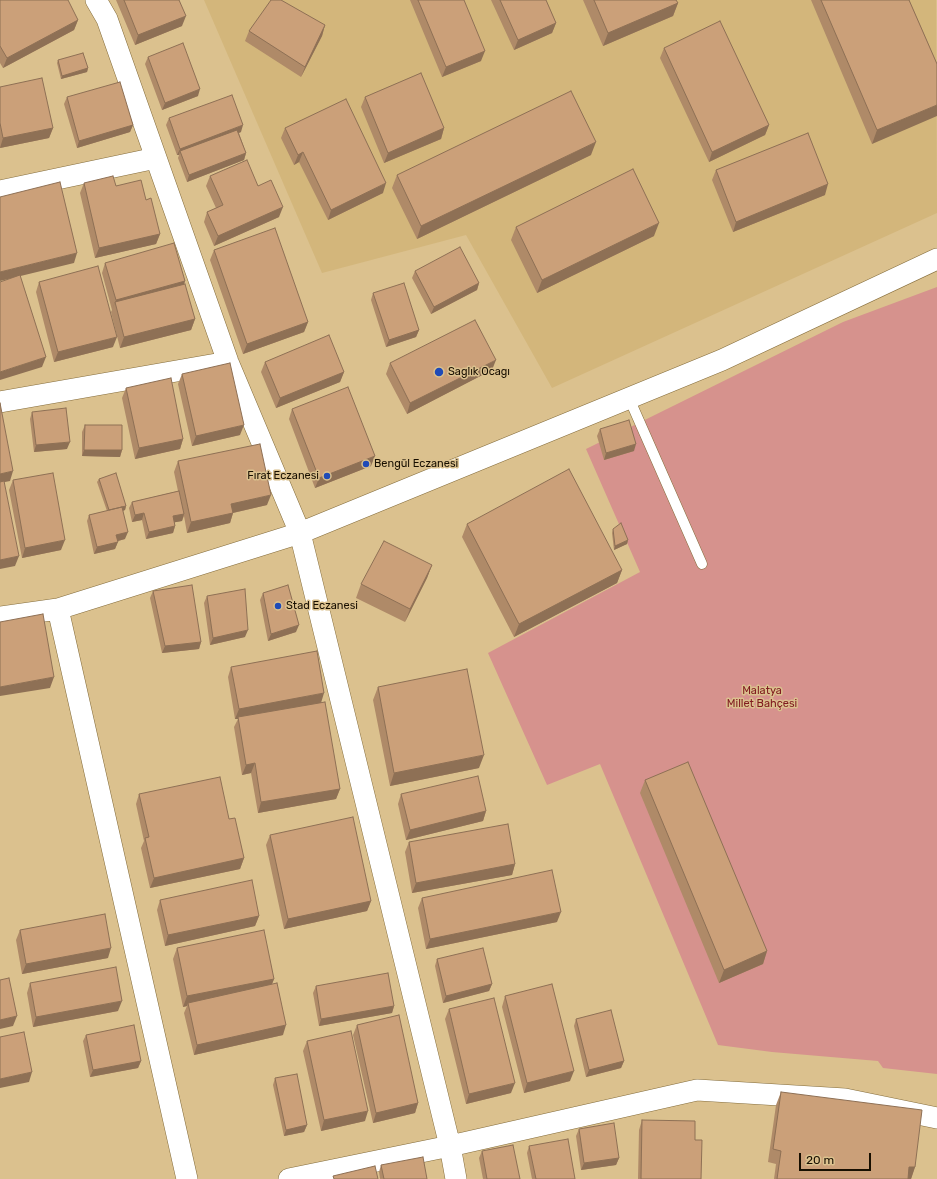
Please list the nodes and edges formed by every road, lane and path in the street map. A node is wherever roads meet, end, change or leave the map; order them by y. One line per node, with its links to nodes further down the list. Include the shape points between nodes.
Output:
1 (96, 0): 2 (street, via 107,19)
2 (156, 158): 3 (street); 5 (street)
3 (0, 191)
4 (937, 259): 6 (street, via 722,360)
5 (228, 362): 7 (street); 8 (street)
6 (629, 398): 8 (street); 9 (lane)
7 (0, 402)
8 (300, 533): 10 (street); 13 (street)
9 (702, 564)
10 (58, 609): 11 (street); 14 (street)
11 (0, 617)
12 (937, 1118): 13 (street, via 846,1099 697,1090)
13 (450, 1146): 15 (street); 16 (street)
14 (187, 1179)
15 (290, 1179)
16 (456, 1179)

